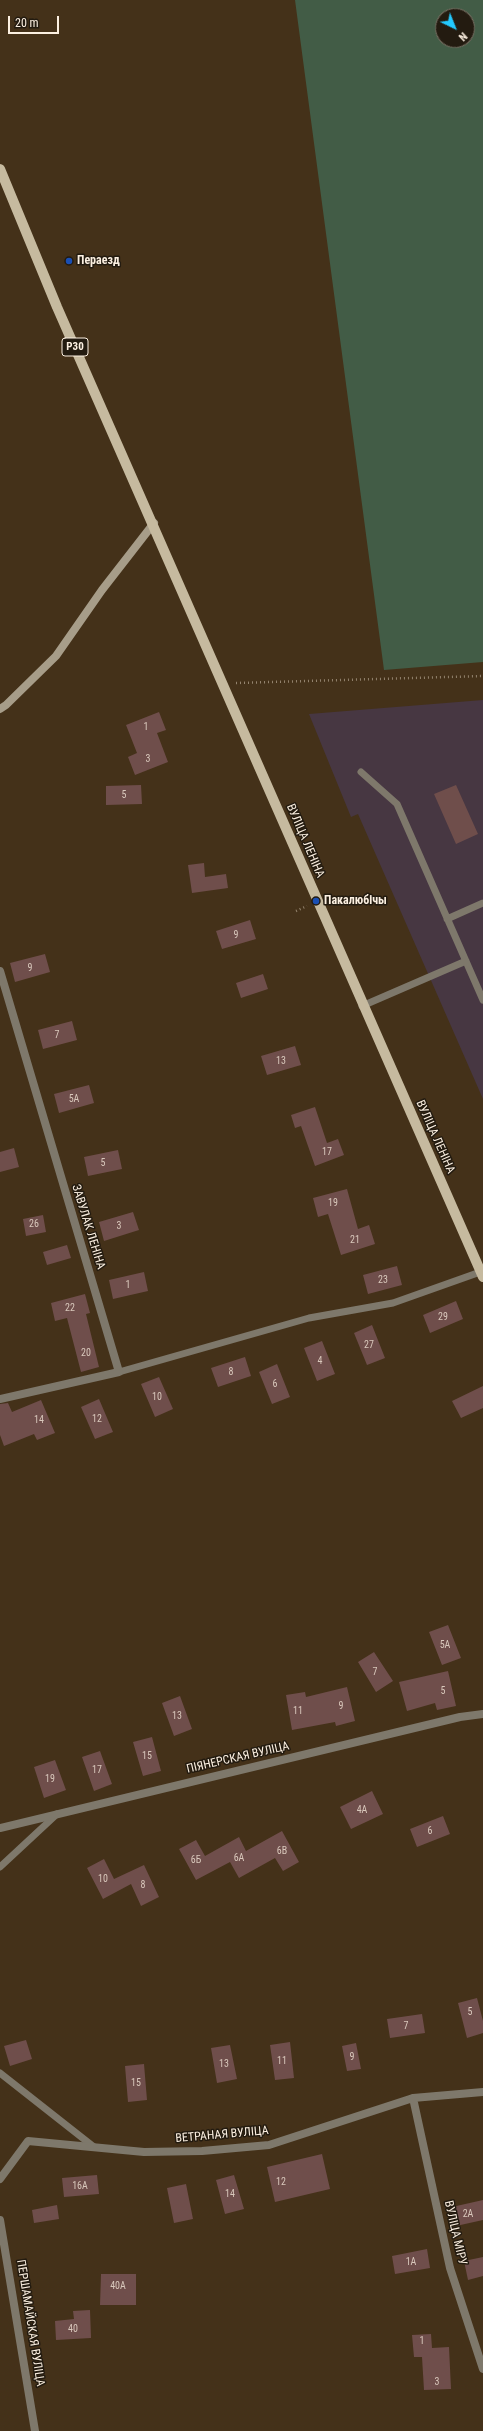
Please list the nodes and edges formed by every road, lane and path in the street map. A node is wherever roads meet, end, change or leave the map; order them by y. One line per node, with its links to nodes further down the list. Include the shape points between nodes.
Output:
1 (0, 169): 2 (main road, Р30, via 57,307)
2 (154, 523): 4 (main road, ВУЛІЦА ЛЕНІНА / Р30); 5 (street, via 102,590 56,656)
3 (483, 676): 4 (path)
4 (224, 684): 12 (main road, ВУЛІЦА ЛЕНІНА / Р30)
5 (0, 709)
6 (361, 772): 8 (lane, via 397,804)
7 (483, 903): 8 (lane)
8 (448, 919): 9 (lane)
9 (466, 961): 11 (lane); 12 (lane)
10 (0, 971): 14 (street, ЗАВУЛАК ЛЕНІНА)
11 (483, 1000)
12 (362, 1006): 13 (main road, ВУЛІЦА ЛЕНІНА / Р30)
13 (482, 1273): 14 (lane, via 393,1303 309,1318)
14 (119, 1372): 15 (street)
15 (0, 1399)
16 (483, 1714): 17 (street, ПІЯНЕРСКАЯ ВУЛІЦА)
17 (59, 1812): 18 (street, ПІЯНЕРСКАЯ ВУЛІЦА); 19 (lane)
18 (0, 1828)
19 (0, 1867)
20 (0, 2073): 23 (lane)
21 (483, 2092): 22 (street, ВЕТРАНАЯ ВУЛІЦА)
22 (413, 2098): 23 (street, ВЕТРАНАЯ ВУЛІЦА, via 269,2145 202,2151 144,2152); 26 (street, ВУЛІЦА МІРУ, via 450,2268)
23 (94, 2147): 24 (street, ВЕТРАНАЯ ВУЛІЦА, via 28,2141)
24 (0, 2179)
25 (0, 2220): 27 (street, ПЕРШАМАЙСКАЯ ВУЛІЦА)
26 (483, 2370)
27 (35, 2431)

